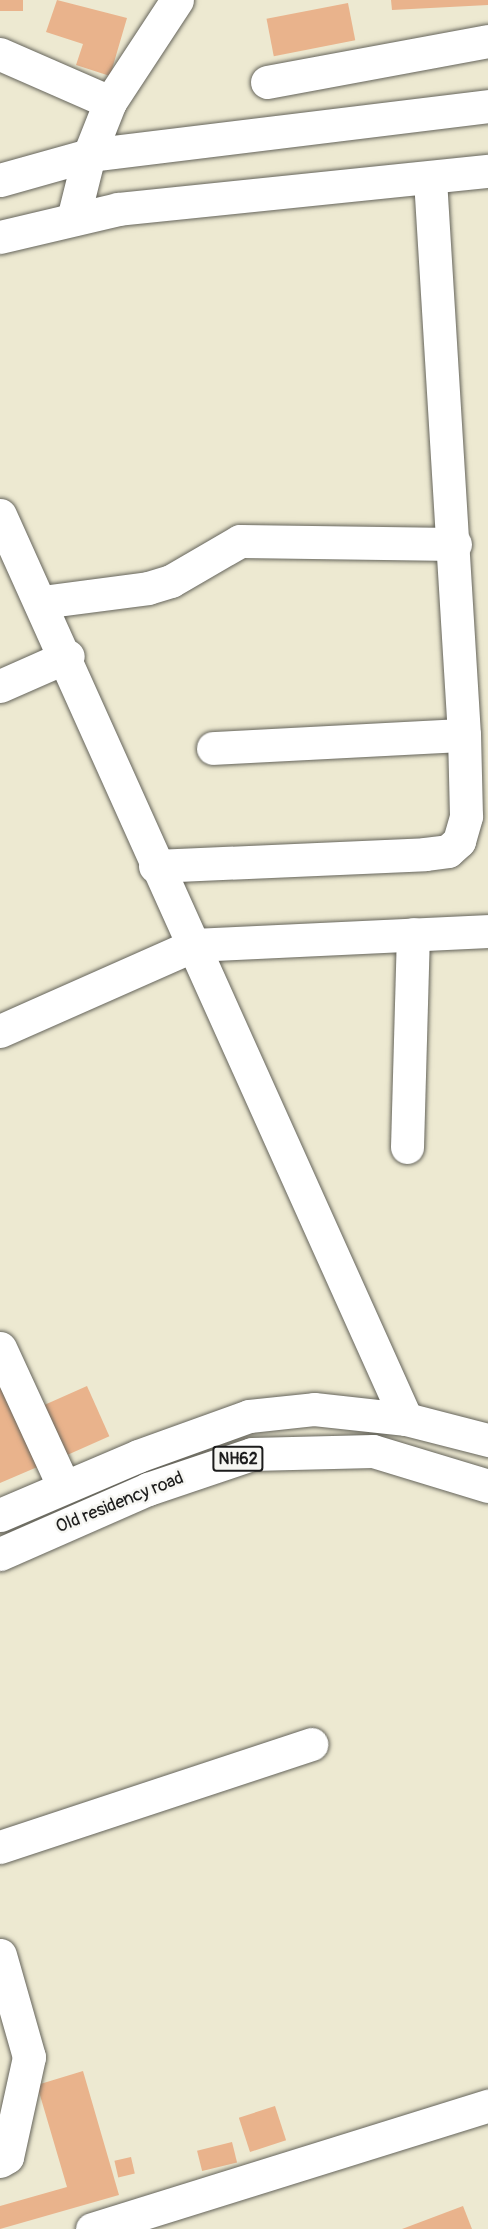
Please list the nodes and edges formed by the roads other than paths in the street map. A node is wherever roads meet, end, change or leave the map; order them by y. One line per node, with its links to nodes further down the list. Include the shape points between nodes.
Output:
1 (177, 0): 5 (main road)
2 (488, 41): 4 (main road)
3 (0, 54): 5 (main road)
4 (267, 82)
5 (110, 102): 7 (main road)
6 (488, 106): 7 (main road)
7 (88, 155): 10 (main road); 11 (main road)
8 (488, 171): 9 (main road)
9 (430, 179): 11 (main road, via 118,208); 14 (main road)
10 (0, 180)
11 (73, 219): 12 (main road)
12 (0, 237)
13 (0, 515): 15 (main road)
14 (455, 544): 15 (main road, via 240,541 147,588); 18 (main road)
15 (42, 602): 16 (main road)
16 (68, 656): 17 (main road); 20 (main road)
17 (0, 686)
18 (464, 735): 19 (main road); 20 (main road, via 465,816 459,841 448,851)
19 (213, 748)
20 (156, 866): 23 (main road)
21 (488, 931): 22 (main road)
22 (413, 934): 23 (main road); 25 (main road)
23 (194, 945): 24 (main road); 27 (main road)
24 (0, 1031)
25 (406, 1147)
26 (0, 1348): 30 (main road)
27 (406, 1419): 28 (main road, Old residency road / NH62); 30 (main road, Old residency road / NH62, via 314,1408 249,1416)
28 (488, 1440)
29 (488, 1486): 32 (main road, Old residency road / NH62, via 373,1451 252,1454 147,1489)
30 (64, 1487): 31 (main road, Old residency road / NH62)
31 (0, 1515)
32 (0, 1554)
33 (311, 1744): 34 (main road)
34 (0, 1847)
35 (0, 1955): 37 (main road, via 29,2057 8,2157)
36 (488, 2106): 38 (main road)
37 (0, 2161)
38 (92, 2229)

